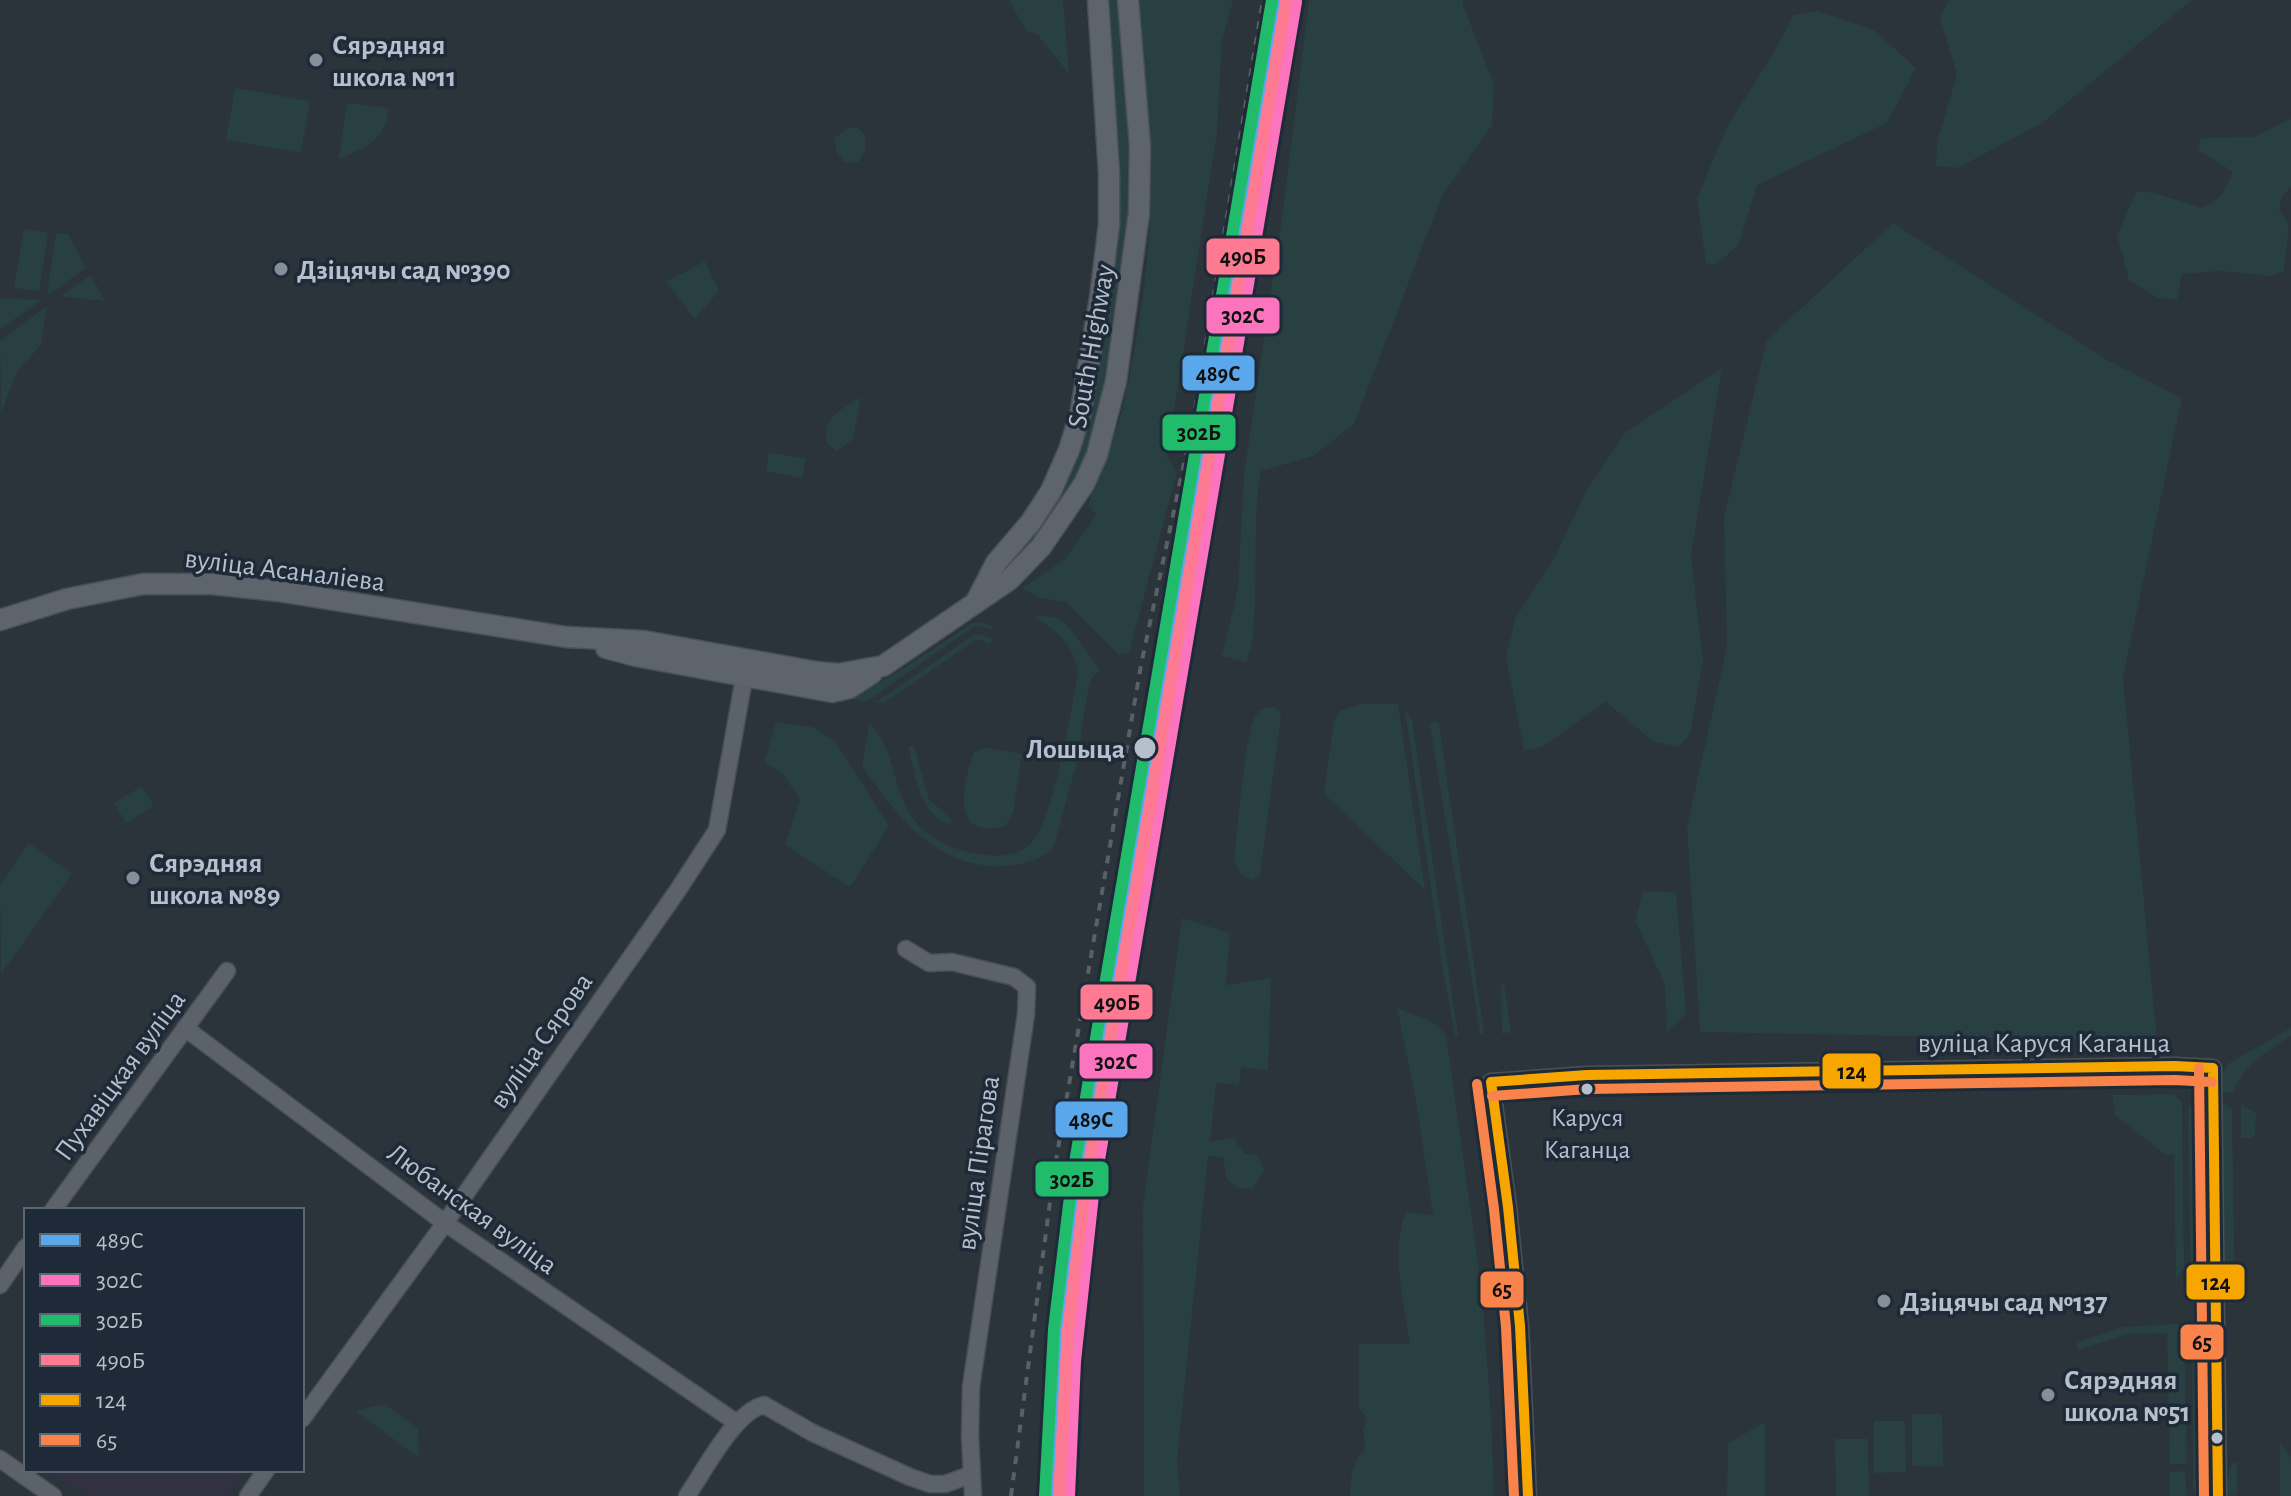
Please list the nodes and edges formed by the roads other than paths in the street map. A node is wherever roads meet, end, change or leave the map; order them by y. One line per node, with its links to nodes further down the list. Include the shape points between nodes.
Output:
1 (1098, 0): 3 (main road, South Highway, via 1109,224 1080,415 1051,491 996,563)
2 (1128, 0): 3 (main road, South Highway, via 1140,146 1139,213 1124,336 1105,431 1084,484 1041,547 1009,580)
3 (977, 600): 5 (main road, вуліца Асаналіева, via 849,688 832,692)
4 (0, 620): 5 (main road, вуліца Асаналіева, via 67,599 143,584 212,584 566,637 636,656)
5 (746, 668): 10 (street, вуліца Сярова, via 717,830)
6 (906, 949): 17 (street, вуліца Пірагова, via 929,963 967,965 1014,977 1027,987 971,1387)
7 (227, 971): 8 (street, Пухавіцкая вуліца)
8 (185, 1028): 9 (street, Пухавіцкая вуліца); 10 (street, Любанская вуліца)
9 (54, 1208)
10 (445, 1223): 13 (street, вуліца Сярова); 14 (street, Любанская вуліца)
11 (24, 1250): 12 (street)
12 (0, 1285)
13 (304, 1416)
14 (737, 1423): 17 (street, via 764,1405 813,1433 930,1484); 20 (street)
15 (0, 1459): 18 (street)
16 (265, 1472): 19 (street)
17 (970, 1475): 21 (street)
18 (53, 1496)
19 (248, 1496)
20 (687, 1496)
21 (973, 1496)
22 (1528, 1496): 23 (street, вуліца Каруся Каганца, via 1520,1326 1491,1082 1587,1075 2175,1066 2213,1068)
23 (2218, 1496)

